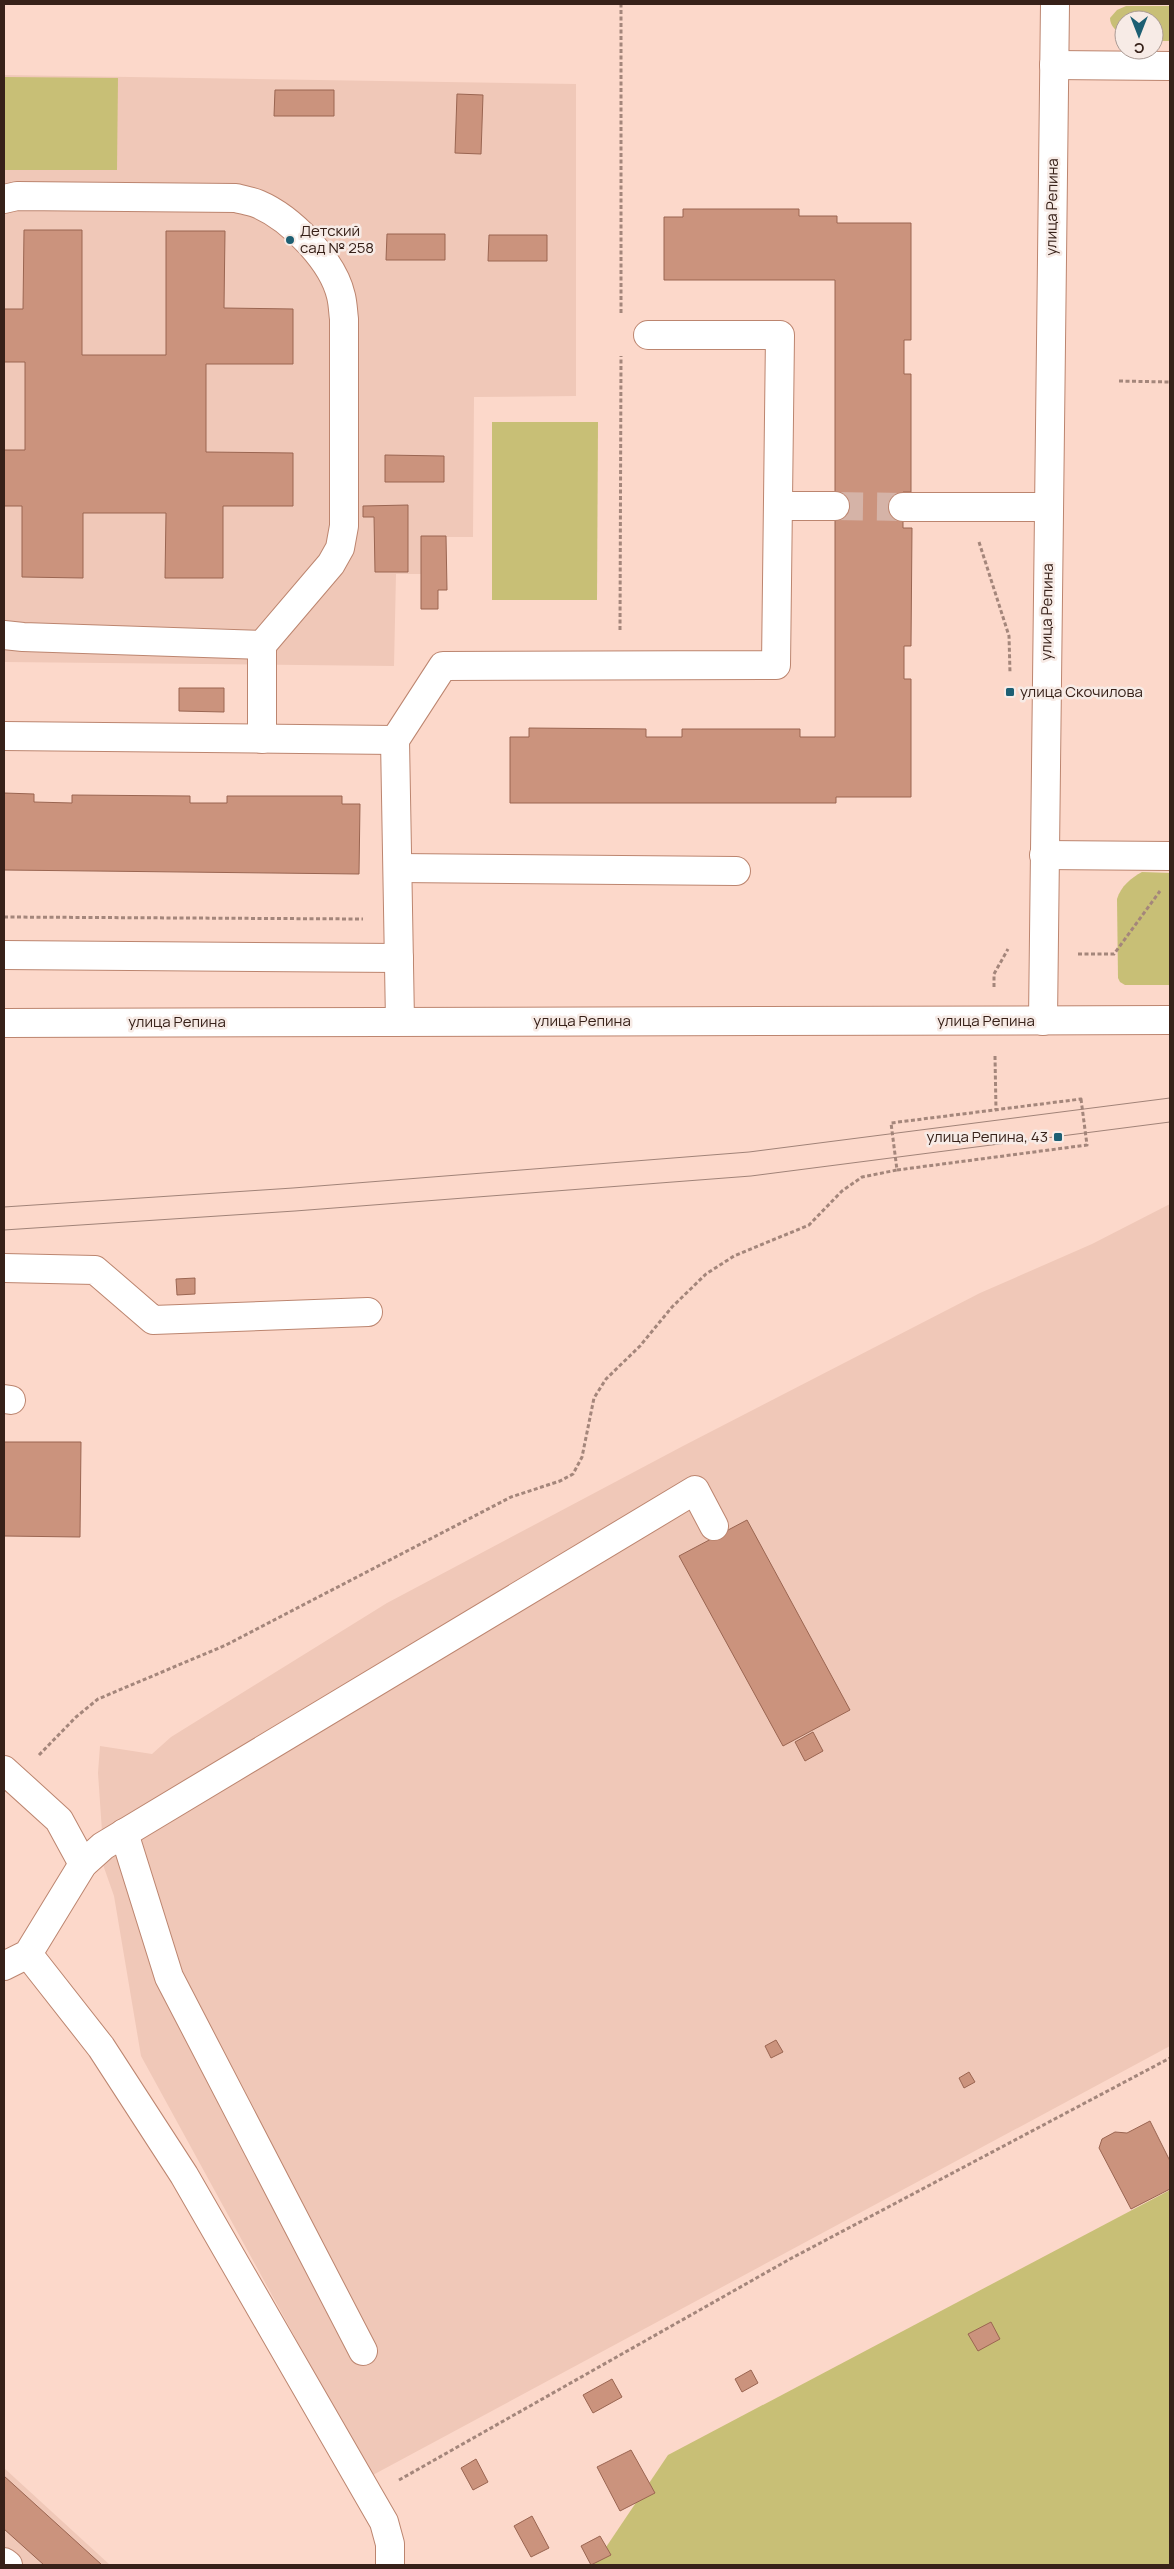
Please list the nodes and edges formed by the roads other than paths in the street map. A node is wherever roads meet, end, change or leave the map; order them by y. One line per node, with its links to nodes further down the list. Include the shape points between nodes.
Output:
1 (1055, 4): 2 (street, улица Репина)
2 (1054, 65): 3 (street); 9 (street, улица Репина)
3 (1170, 66)
4 (4, 199): 11 (street, via 17,196 236,198 258,204 294,228 309,241 332,274 341,296 344,320 344,526 340,548 331,564)
5 (648, 335): 6 (street, via 780,335)
6 (778, 506): 7 (street); 14 (street, via 776,665 443,666)
7 (835, 506)
8 (903, 507): 9 (street)
9 (1049, 507): 15 (street, улица Репина)
10 (4, 635): 11 (street)
11 (262, 645): 13 (street)
12 (4, 736): 13 (street)
13 (262, 739): 14 (street)
14 (395, 740): 17 (street)
15 (1044, 855): 16 (street); 23 (street, улица Репина)
16 (1170, 856)
17 (398, 868): 18 (street); 20 (street)
18 (736, 871)
19 (4, 955): 20 (street)
20 (399, 958): 22 (street)
21 (1170, 1020): 23 (street)
22 (400, 1021): 23 (street, улица Репина); 24 (street, улица Репина)
23 (1042, 1021)
24 (4, 1023)
25 (4, 1268): 26 (street, via 94,1270 152,1320)
26 (368, 1312)
27 (714, 1526): 29 (street, via 695,1490)
28 (4, 1770): 30 (street, via 59,1820)
29 (124, 1833): 30 (street); 33 (street, via 169,1977)
30 (83, 1864): 31 (street)
31 (28, 1954): 32 (street); 36 (street, via 101,2047 184,2175 384,2522 390,2544)
32 (4, 1966)
33 (363, 2351)
34 (4, 2562): 35 (street)
35 (8, 2565)
36 (390, 2565)

